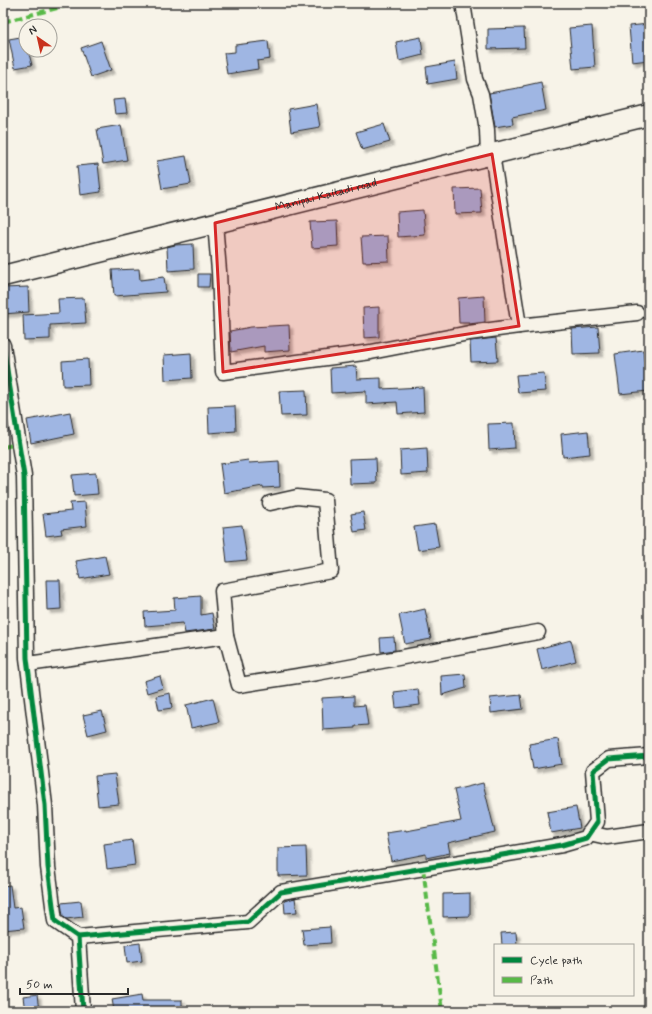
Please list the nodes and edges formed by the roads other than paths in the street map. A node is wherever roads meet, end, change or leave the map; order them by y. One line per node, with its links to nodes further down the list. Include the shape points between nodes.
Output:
1 (463, 3): 3 (street)
2 (649, 115): 3 (main road, Manipai Kaitadi road)
3 (490, 155): 4 (main road, Manipai Kaitadi road); 7 (street)
4 (215, 223): 5 (main road, Manipai Kaitadi road); 7 (street, via 223,372 371,352)
5 (3, 276)
6 (637, 313): 7 (street)
7 (519, 326)
8 (3, 345): 12 (street, via 24,476)
9 (270, 503): 11 (street, via 297,497 325,500 331,571 222,590)
10 (538, 632): 11 (street, via 239,685)
11 (226, 636): 12 (street)
12 (28, 664): 16 (street, via 45,805 48,867 55,921)
13 (649, 756): 15 (street, via 609,759 593,771 597,822)
14 (649, 831): 15 (street, via 607,837)
15 (589, 833): 16 (street, via 586,838 562,846 281,892 248,922)
16 (78, 937): 17 (street)
17 (83, 1011)

